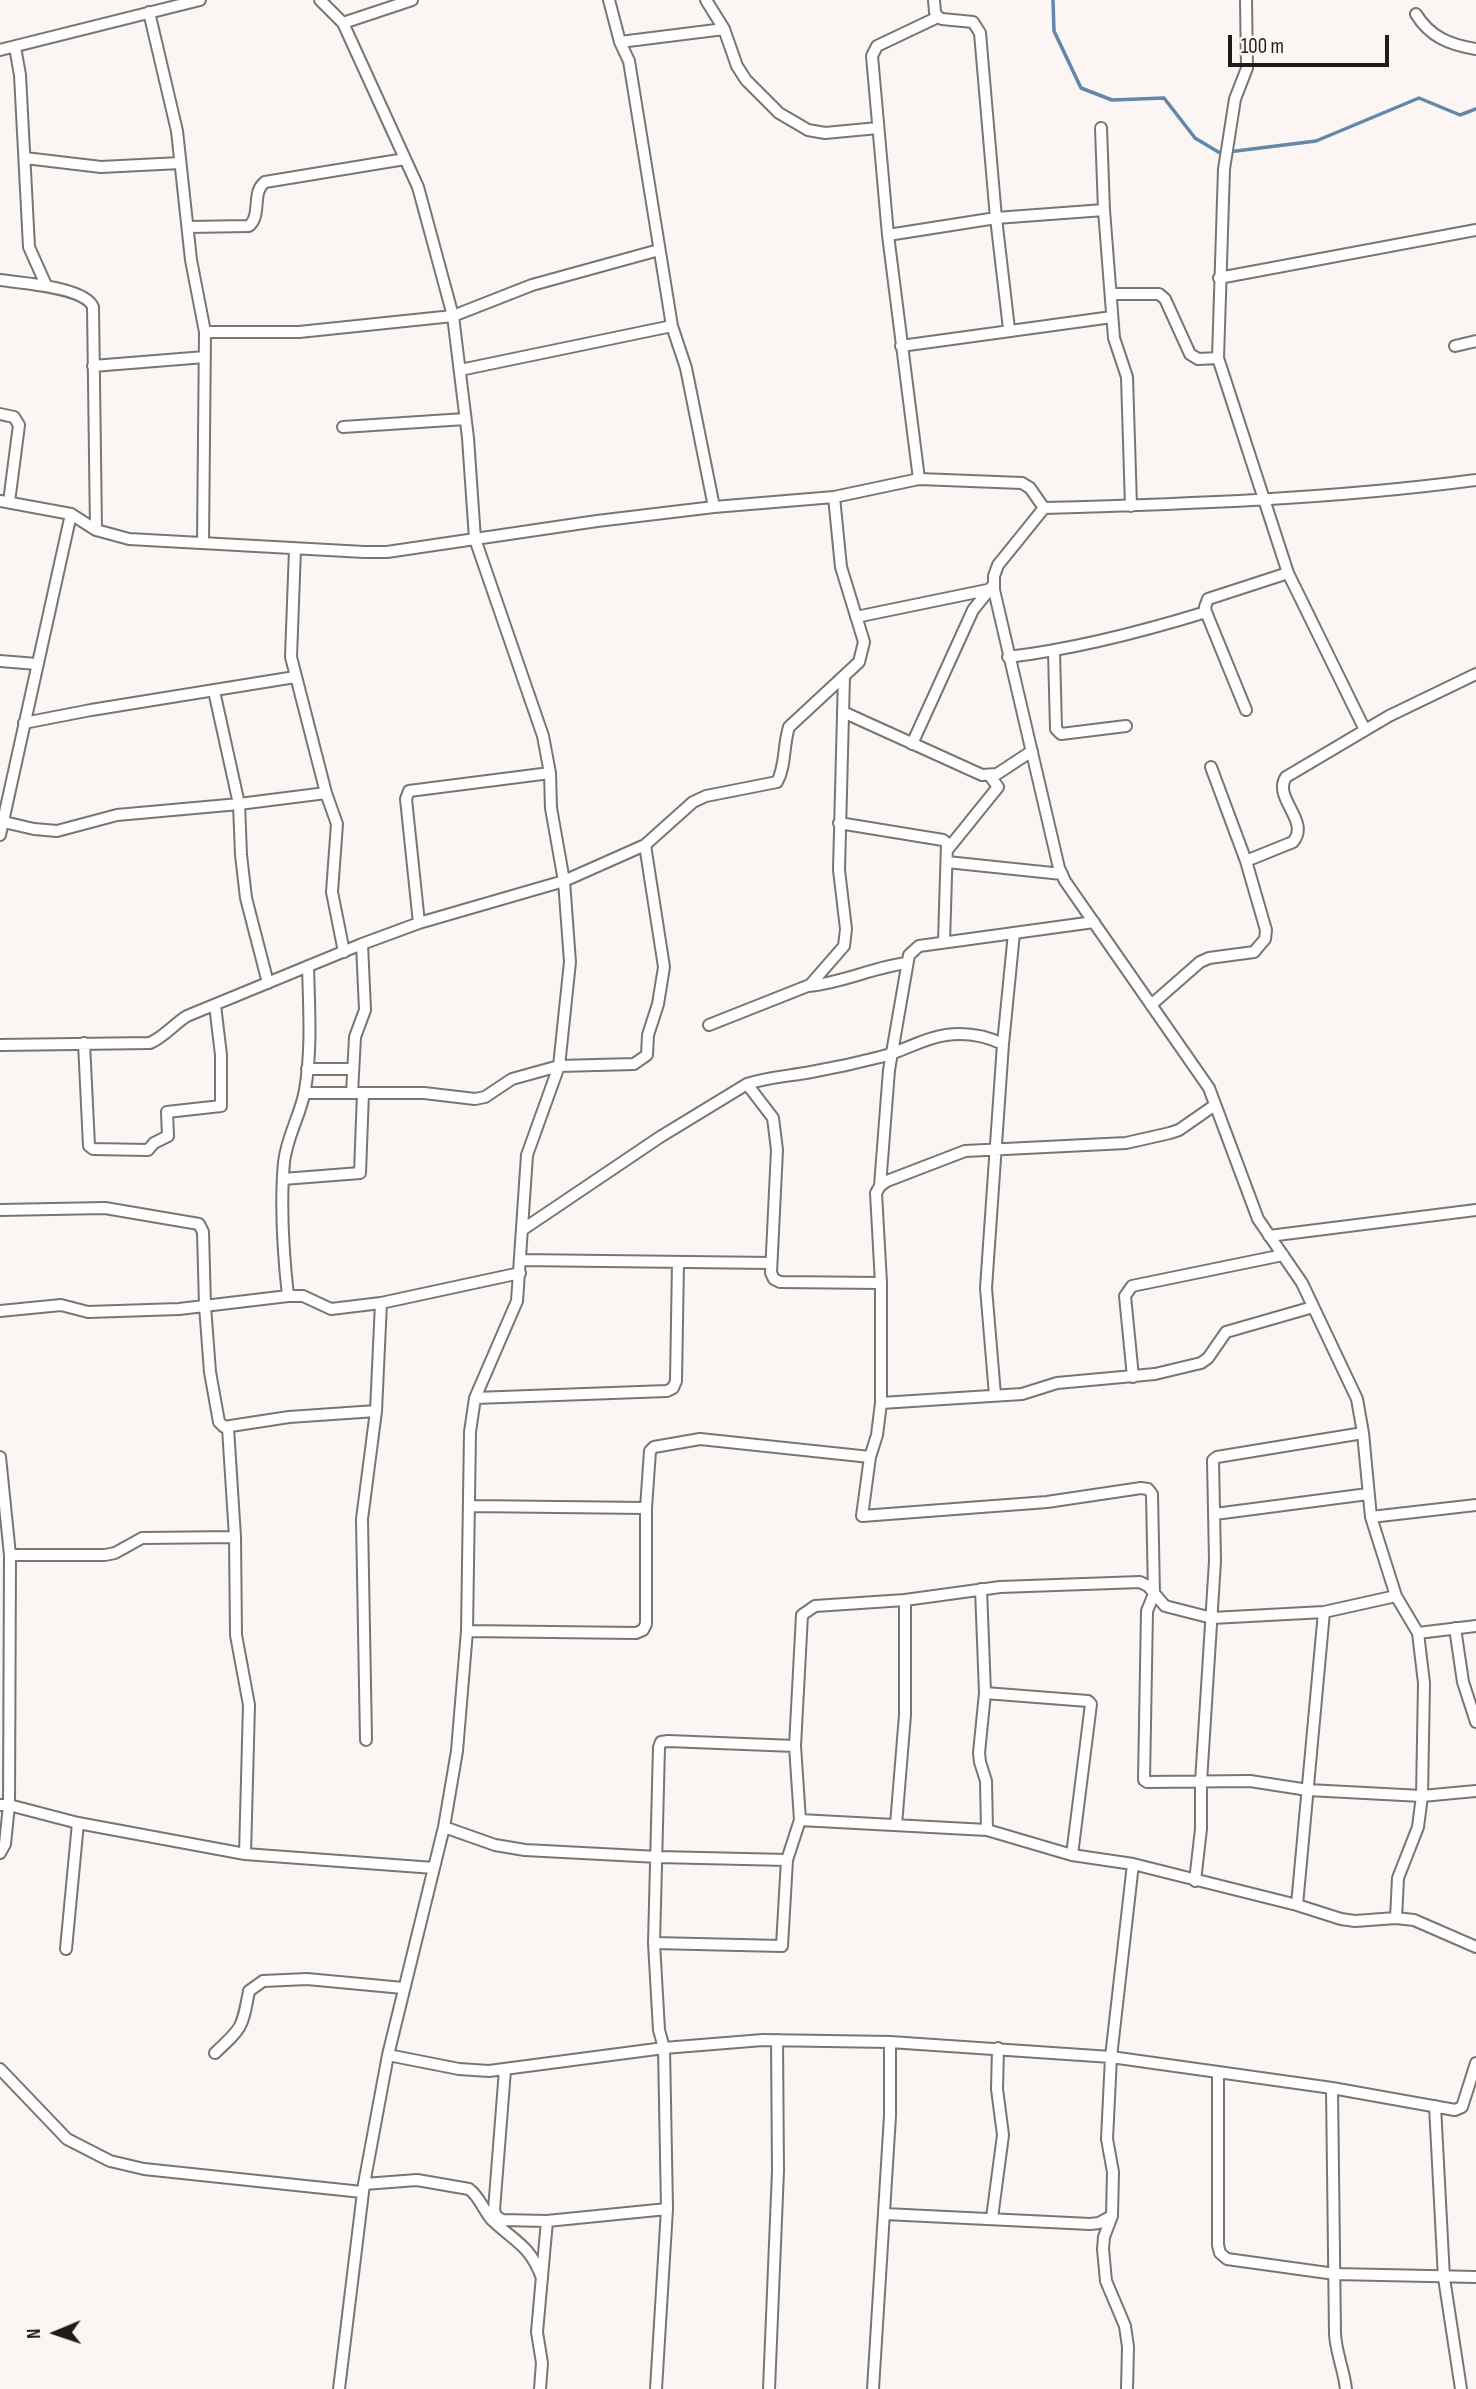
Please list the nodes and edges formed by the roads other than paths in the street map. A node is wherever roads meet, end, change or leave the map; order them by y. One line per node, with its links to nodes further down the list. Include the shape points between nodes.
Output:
1 (200, 0): 8 (street)
2 (320, 0): 11 (street)
3 (412, 0): 11 (street)
4 (609, 0): 13 (street)
5 (706, 0): 12 (street)
6 (934, 0): 10 (street)
7 (1246, 0): 28 (street, via 1247,68 1235,99 1224,169)
8 (149, 12): 14 (street); 21 (street)
9 (1416, 14): 15 (street, via 1424,27 1453,45)
10 (938, 17): 17 (street, via 873,51); 23 (street, via 973,22 980,33)
11 (343, 23): 20 (street)
12 (724, 29): 13 (street); 17 (street, via 742,73 779,113 808,130 825,133)
13 (620, 42): 27 (street, via 631,71)
14 (15, 47): 16 (street); 19 (street)
15 (1476, 48)
16 (0, 50)
17 (878, 128): 26 (street)
18 (1101, 128): 22 (street)
19 (25, 158): 21 (street, via 100,167); 30 (street, via 29,247)
20 (405, 159): 24 (street, via 265,182 258,189 255,219 249,226); 32 (street, via 424,203)
21 (180, 163): 24 (street)
22 (1104, 210): 23 (street); 31 (street)
23 (996, 218): 26 (street); 35 (street)
24 (188, 227): 36 (street)
25 (1476, 230): 28 (street)
26 (888, 234): 38 (street)
27 (659, 250): 32 (street, via 532,285); 34 (street)
28 (1219, 278): 41 (street)
29 (0, 280): 30 (street)
30 (46, 285): 42 (street, via 91,301)
31 (1111, 294): 33 (street); 41 (street, via 1159,294 1190,354 1198,359)
32 (453, 316): 36 (street, via 299,332); 43 (street)
33 (1112, 317): 35 (street); 52 (street, via 1127,377)
34 (672, 326): 43 (street); 53 (street, via 686,368)
35 (1009, 330): 38 (street)
36 (205, 332): 40 (street)
37 (1476, 341): 39 (street)
38 (901, 346): 47 (street)
39 (1455, 346)
40 (205, 357): 42 (street); 58 (street)
41 (1218, 358): 50 (street)
42 (93, 366): 56 (street)
43 (460, 370): 45 (street)
44 (0, 414): 51 (street, via 14,416 19,425)
45 (465, 419): 46 (street); 57 (street)
46 (343, 427)
47 (919, 479): 49 (street); 54 (street, via 1022,483)
48 (1476, 480): 50 (street)
49 (834, 497): 53 (street); 63 (street, via 841,567)
50 (1263, 501): 52 (street); 60 (street)
51 (5, 502): 55 (street)
52 (1131, 506): 54 (street)
53 (714, 507): 57 (street)
54 (1044, 508): 61 (street, via 998,565)
55 (71, 514): 56 (street); 67 (street)
56 (96, 530): 58 (street, via 129,539)
57 (475, 539): 59 (street, via 387,552); 80 (street, via 543,736)
58 (203, 543): 59 (street)
59 (295, 549): 70 (street, via 291,657)
60 (1288, 573): 62 (street, via 1208,600); 76 (street)
61 (991, 587): 63 (street); 65 (street); 77 (street, via 972,610)
62 (1206, 612): 64 (street); 72 (street)
63 (856, 617): 69 (street, via 863,652)
64 (1054, 652): 65 (street); 75 (street, via 1058,733)
65 (1008, 657): 78 (street)
66 (0, 661): 67 (street)
67 (37, 664): 74 (street)
68 (1476, 674): 76 (street)
69 (844, 676): 73 (street); 87 (street, via 789,727 777,782 699,799)
70 (295, 677): 71 (street); 82 (street)
71 (214, 691): 74 (street); 83 (street)
72 (1246, 710)
73 (843, 712): 77 (street); 85 (street)
74 (24, 723): 84 (street)
75 (1126, 726)
76 (1365, 730): 89 (street, via 1286,777 1282,790 1298,826 1297,838)
77 (912, 744): 81 (street)
78 (1032, 751): 81 (street); 91 (street)
79 (1211, 767): 89 (street)
80 (550, 773): 92 (street, via 551,808); 94 (street, via 409,790 406,799)
81 (990, 776): 88 (street, via 998,787)
82 (326, 793): 83 (street); 98 (street, via 337,824 332,891)
83 (239, 804): 84 (street, via 117,816 57,831); 101 (street, via 246,898)
84 (1, 821): 86 (street)
85 (839, 823): 88 (street, via 943,840); 102 (street, via 839,882 846,937 844,946)
86 (0, 835)
87 (645, 845): 92 (street); 110 (street, via 664,967 647,1055 634,1063)
88 (948, 849): 90 (street)
89 (1246, 861): 104 (street, via 1266,930 1261,946 1254,952 1200,962)
90 (947, 862): 91 (street); 96 (street)
91 (1062, 874): 93 (street)
92 (564, 881): 94 (street); 110 (street, via 570,962)
93 (1094, 922): 95 (street); 104 (street)
94 (419, 923): 97 (street)
95 (1014, 933): 96 (street); 107 (street)
96 (944, 942): 99 (street, via 919,946)
97 (362, 944): 98 (street); 112 (street, via 365,1010 355,1034)
98 (344, 952): 100 (street)
99 (907, 963): 102 (street); 109 (street)
100 (308, 966): 101 (street); 111 (street)
101 (268, 983): 103 (street)
102 (807, 986): 105 (street)
103 (215, 1005): 106 (street, via 176,1022 150,1043); 106 (street, via 221,1106 167,1112 168,1136 148,1150 89,1146)
104 (1151, 1005): 116 (street, via 1209,1088)
105 (709, 1025)
106 (85, 1043): 108 (street)
107 (1003, 1044): 109 (street, via 969,1033 944,1035); 117 (street)
108 (0, 1045)
109 (892, 1054): 113 (street); 119 (street)
110 (559, 1066): 115 (street, via 512,1079 475,1099); 122 (street, via 528,1147)
111 (307, 1069): 112 (street); 114 (street)
112 (353, 1069): 115 (street)
113 (747, 1084): 122 (street); 127 (street, via 772,1118 776,1150)
114 (305, 1093): 115 (street); 118 (street, via 286,1149)
115 (357, 1093): 118 (street, via 360,1173)
116 (1215, 1105): 117 (street, via 1179,1130 1126,1143); 123 (street, via 1251,1202)
117 (998, 1149): 119 (street, via 965,1151); 136 (street, via 986,1299)
118 (283, 1179): 130 (street, via 282,1243)
119 (880, 1186): 129 (street)
120 (0, 1210): 132 (street, via 105,1208 199,1224)
121 (1476, 1210): 123 (street)
122 (522, 1230): 125 (street)
123 (1269, 1236): 124 (street)
124 (1283, 1255): 133 (street); 135 (street, via 1132,1286 1125,1296)
125 (520, 1260): 126 (street); 128 (street)
126 (678, 1262): 127 (street); 137 (street, via 673,1388 645,1393)
127 (771, 1263): 129 (street, via 771,1273 780,1282)
128 (520, 1273): 131 (street); 137 (street, via 517,1301)
129 (881, 1283): 138 (street)
130 (288, 1296): 131 (street, via 303,1296 331,1309); 132 (street)
131 (381, 1304): 139 (street)
132 (205, 1306): 134 (street, via 88,1312 61,1305); 140 (street, via 219,1422)
133 (1313, 1307): 135 (street, via 1226,1332 1201,1363); 141 (street, via 1357,1399)
134 (0, 1311)
135 (1133, 1377): 136 (street)
136 (995, 1395): 138 (street)
137 (475, 1398): 146 (street)
138 (881, 1403): 143 (street)
139 (376, 1411): 140 (street); 166 (street, via 362,1529)
140 (228, 1427): 150 (street)
141 (1363, 1433): 144 (street); 148 (street, via 1217,1457 1211,1465)
142 (0, 1457): 151 (street)
143 (870, 1457): 147 (street, via 700,1438 654,1447); 153 (street, via 861,1513 865,1518 1148,1489 1152,1493)
144 (1368, 1494): 148 (street); 149 (street)
145 (1476, 1505): 149 (street)
146 (470, 1506): 147 (street); 162 (street)
147 (646, 1508): 162 (street, via 643,1630)
148 (1215, 1514): 159 (street)
149 (1371, 1517): 154 (street)
150 (235, 1537): 151 (street, via 142,1538 105,1555); 179 (street, via 236,1635 249,1705)
151 (10, 1555): 172 (street)
152 (981, 1589): 153 (street, via 1140,1582); 155 (street); 164 (street)
153 (1154, 1594): 156 (street); 157 (street)
154 (1396, 1595): 158 (street); 163 (street)
155 (905, 1600): 167 (street, via 815,1606 802,1615); 175 (street, via 905,1715)
156 (1165, 1606): 157 (street); 159 (street)
157 (1147, 1611): 168 (street, via 1143,1777 1147,1782)
158 (1324, 1612): 159 (street); 169 (street)
159 (1212, 1618): 168 (street)
160 (1476, 1626): 161 (street)
161 (1455, 1628): 163 (street); 165 (street, via 1463,1682)
162 (467, 1631): 176 (street, via 457,1751)
163 (1418, 1633): 171 (street, via 1424,1683)
164 (985, 1693): 177 (street, via 979,1762 986,1781); 180 (street, via 1091,1704)
165 (1476, 1722)
166 (366, 1740)
167 (795, 1746): 173 (street); 181 (street, via 661,1742)
168 (1201, 1782): 169 (street, via 1250,1781); 185 (street)
169 (1308, 1790): 171 (street); 186 (street)
170 (1476, 1791): 171 (street)
171 (1422, 1796): 187 (street, via 1416,1835 1398,1878)
172 (4, 1805): 174 (street); 178 (street, via 5,1844)
173 (800, 1820): 175 (street); 182 (street)
174 (78, 1823): 179 (street); 190 (street)
175 (896, 1825): 177 (street)
176 (444, 1827): 181 (street, via 509,1848); 184 (street)
177 (986, 1830): 180 (street)
178 (0, 1853)
179 (245, 1854): 184 (street)
180 (1072, 1855): 183 (street)
181 (658, 1857): 182 (street); 188 (street)
182 (787, 1860): 188 (street, via 782,1946)
183 (1133, 1864): 185 (street); 198 (street)
184 (434, 1868): 191 (street)
185 (1195, 1881): 186 (street)
186 (1297, 1905): 187 (street, via 1355,1921)
187 (1396, 1918): 189 (street, via 1430,1926)
188 (654, 1943): 194 (street)
189 (1476, 1947)
190 (66, 1949)
191 (402, 1988): 196 (street, via 329,1980 263,1981 249,1991 239,2031); 197 (street)
192 (777, 2040): 193 (street); 194 (street); 218 (street, via 778,2171)
193 (890, 2042): 195 (street); 207 (street)
194 (664, 2048): 201 (street); 206 (street)
195 (998, 2048): 198 (street); 209 (street, via 1003,2135)
196 (215, 2053)
197 (388, 2055): 201 (street, via 459,2069); 205 (street)
198 (1111, 2057): 202 (street); 208 (street, via 1107,2139 1113,2172)
199 (1476, 2063): 204 (street, via 1462,2107)
200 (0, 2069): 205 (street, via 67,2139 110,2161 144,2169)
201 (505, 2070): 210 (street, via 494,2210 502,2220)
202 (1218, 2072): 203 (street); 211 (street, via 1220,2253 1227,2259)
203 (1332, 2088): 204 (street); 211 (street)
204 (1435, 2106): 214 (street)
205 (363, 2188): 213 (street, via 417,2180 469,2189 491,2219 526,2248); 215 (street)
206 (667, 2209): 210 (street); 217 (street)
207 (885, 2214): 209 (street); 219 (street)
208 (1112, 2216): 209 (street, via 1090,2224); 220 (street, via 1104,2237 1103,2266 1125,2326)
209 (992, 2218)
210 (547, 2221): 213 (street)
211 (1335, 2273): 214 (street); 221 (street, via 1335,2343)
212 (1476, 2277): 214 (street)
213 (542, 2278): 216 (street, via 537,2332)
214 (1444, 2278): 222 (street)
215 (339, 2389)
216 (540, 2389)
217 (656, 2389)
218 (769, 2389)
219 (873, 2389)
220 (1127, 2389)
221 (1346, 2389)
222 (1461, 2389)

